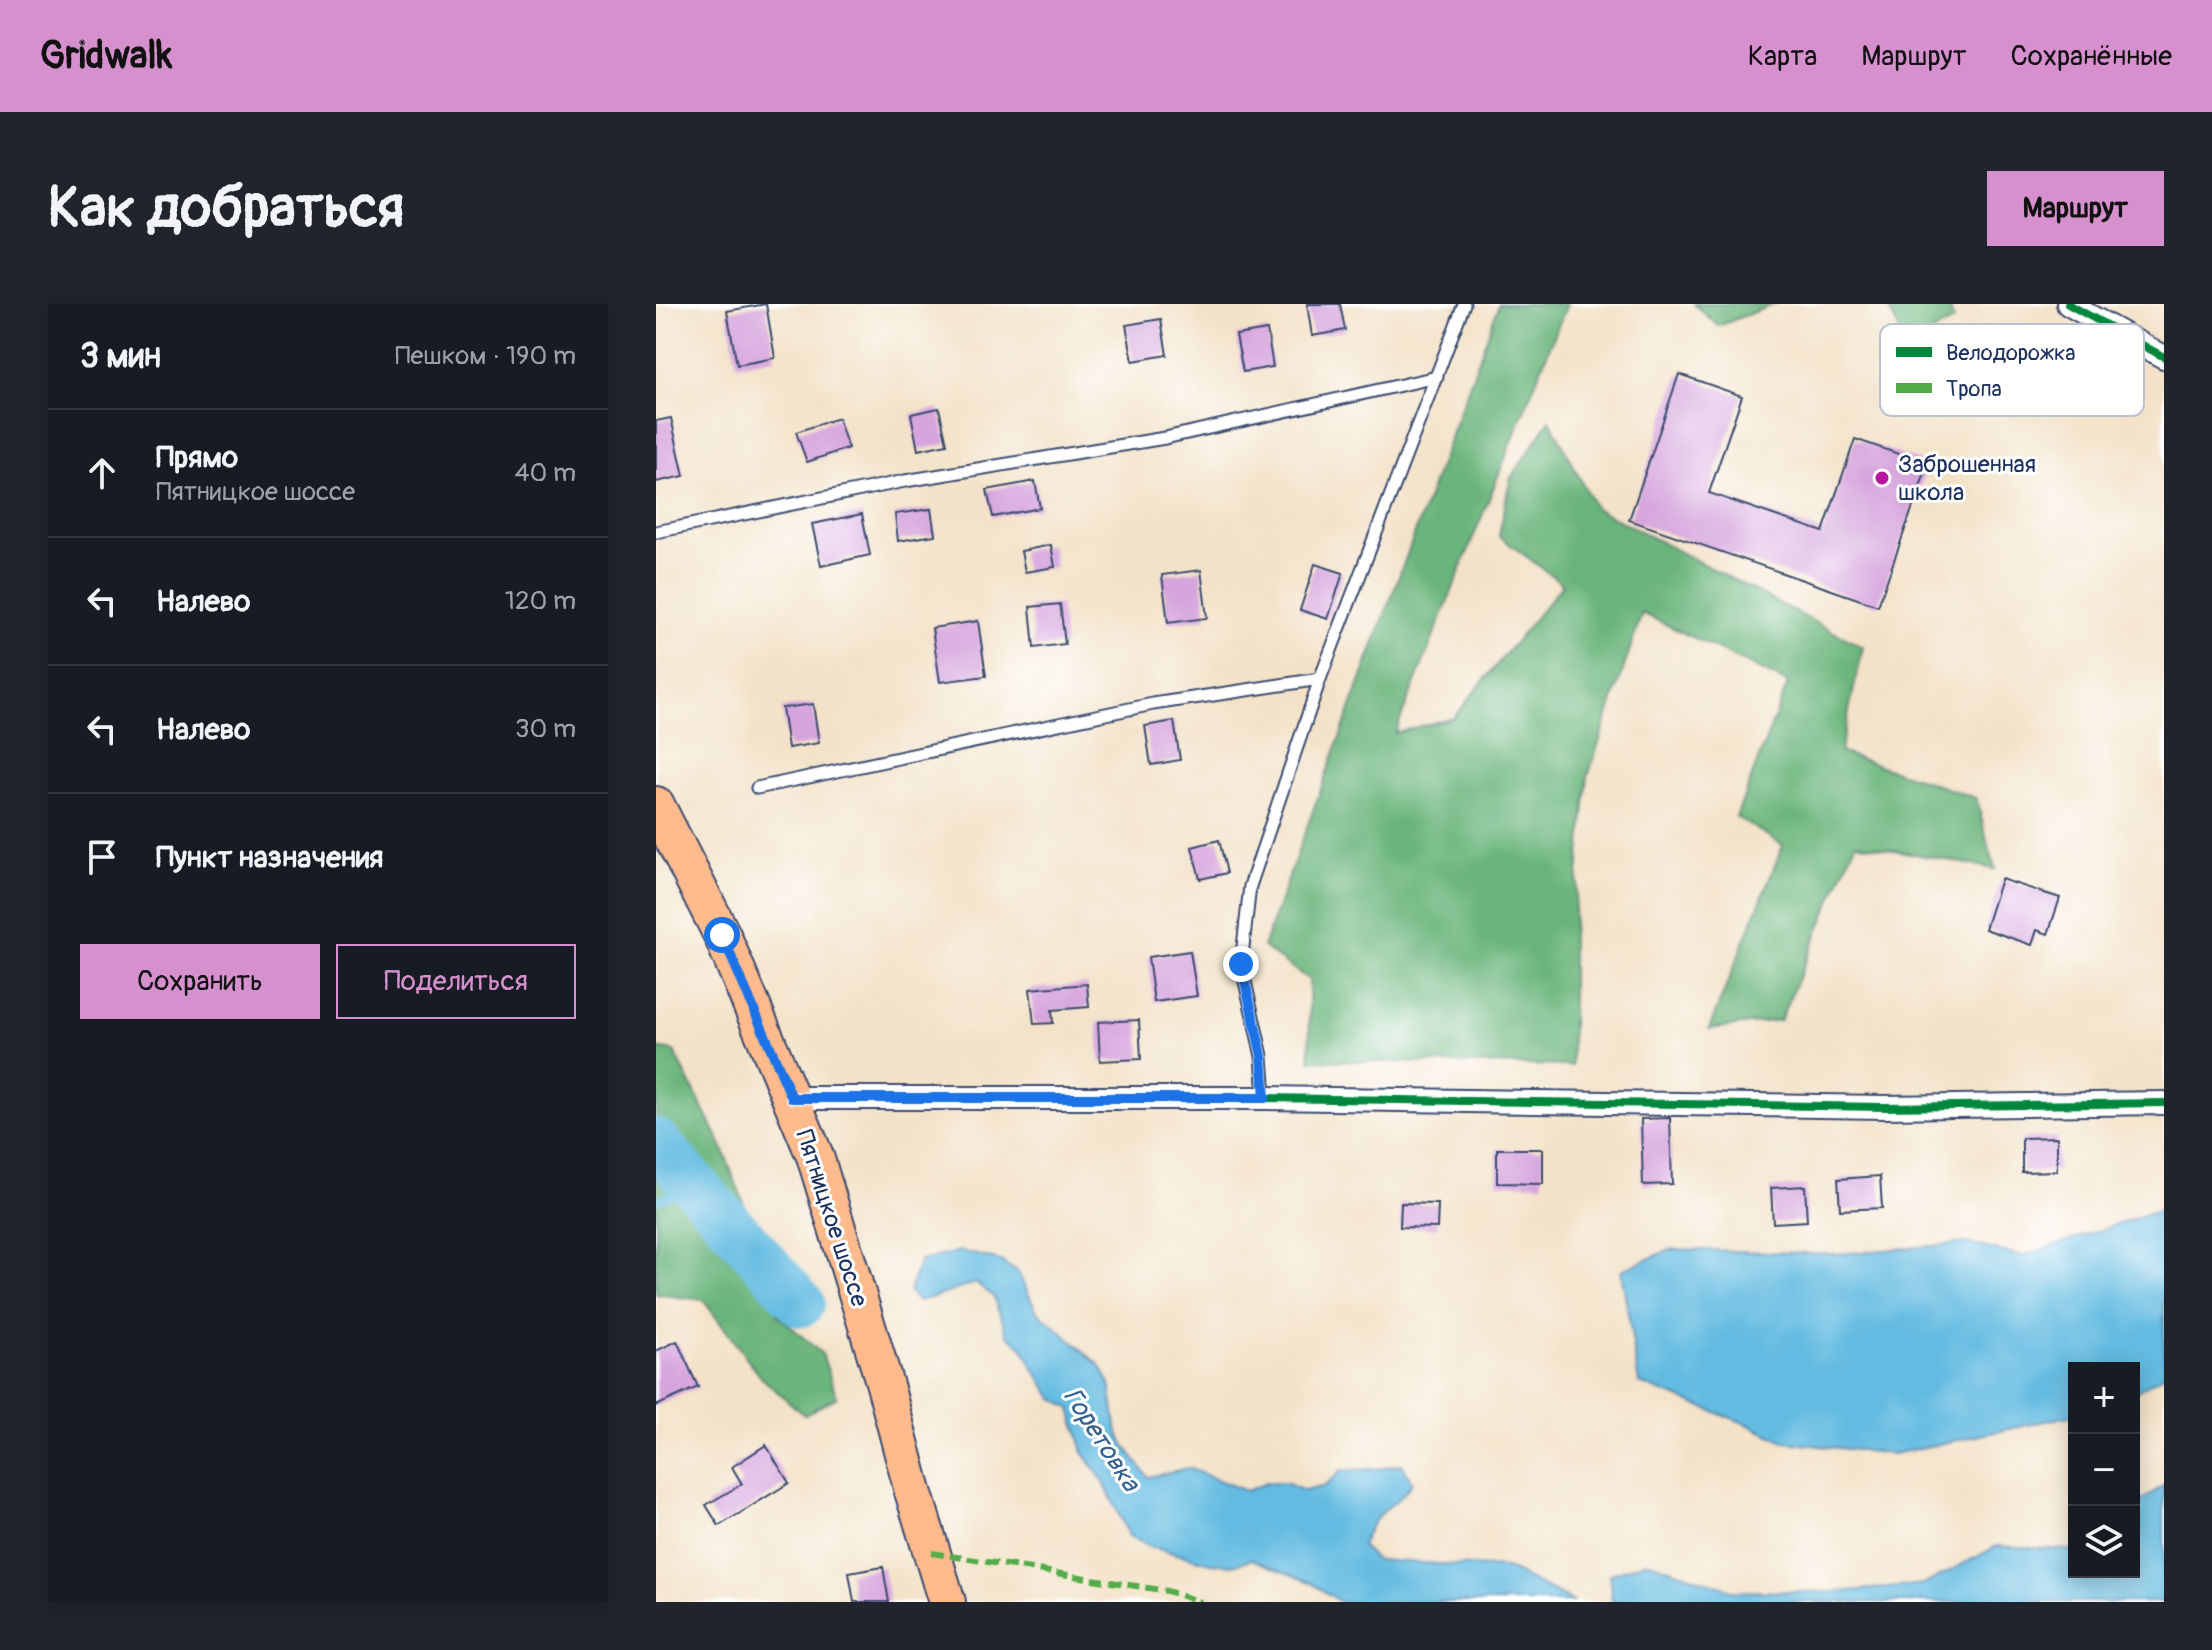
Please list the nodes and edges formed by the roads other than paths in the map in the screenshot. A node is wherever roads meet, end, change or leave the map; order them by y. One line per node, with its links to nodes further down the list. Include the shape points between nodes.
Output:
1 (1464, 304): 6 (lane)
2 (2068, 304): 3 (street)
3 (2104, 324)
4 (2144, 346): 5 (street)
5 (2164, 357)
6 (1437, 377): 7 (lane, via 1165,438 905,481); 8 (lane)
7 (656, 532)
8 (1320, 679): 9 (lane, via 1153,704); 12 (lane, via 1250,886 1241,964 1262,1056)
9 (757, 788)
10 (656, 805): 11 (main road, Пятницкое шоссе, via 722,935)
11 (792, 1098): 12 (street); 14 (main road, Пятницкое шоссе, via 819,1171)
12 (1265, 1098): 13 (street, via 1885,1107)
13 (2164, 1103)
14 (947, 1602)

